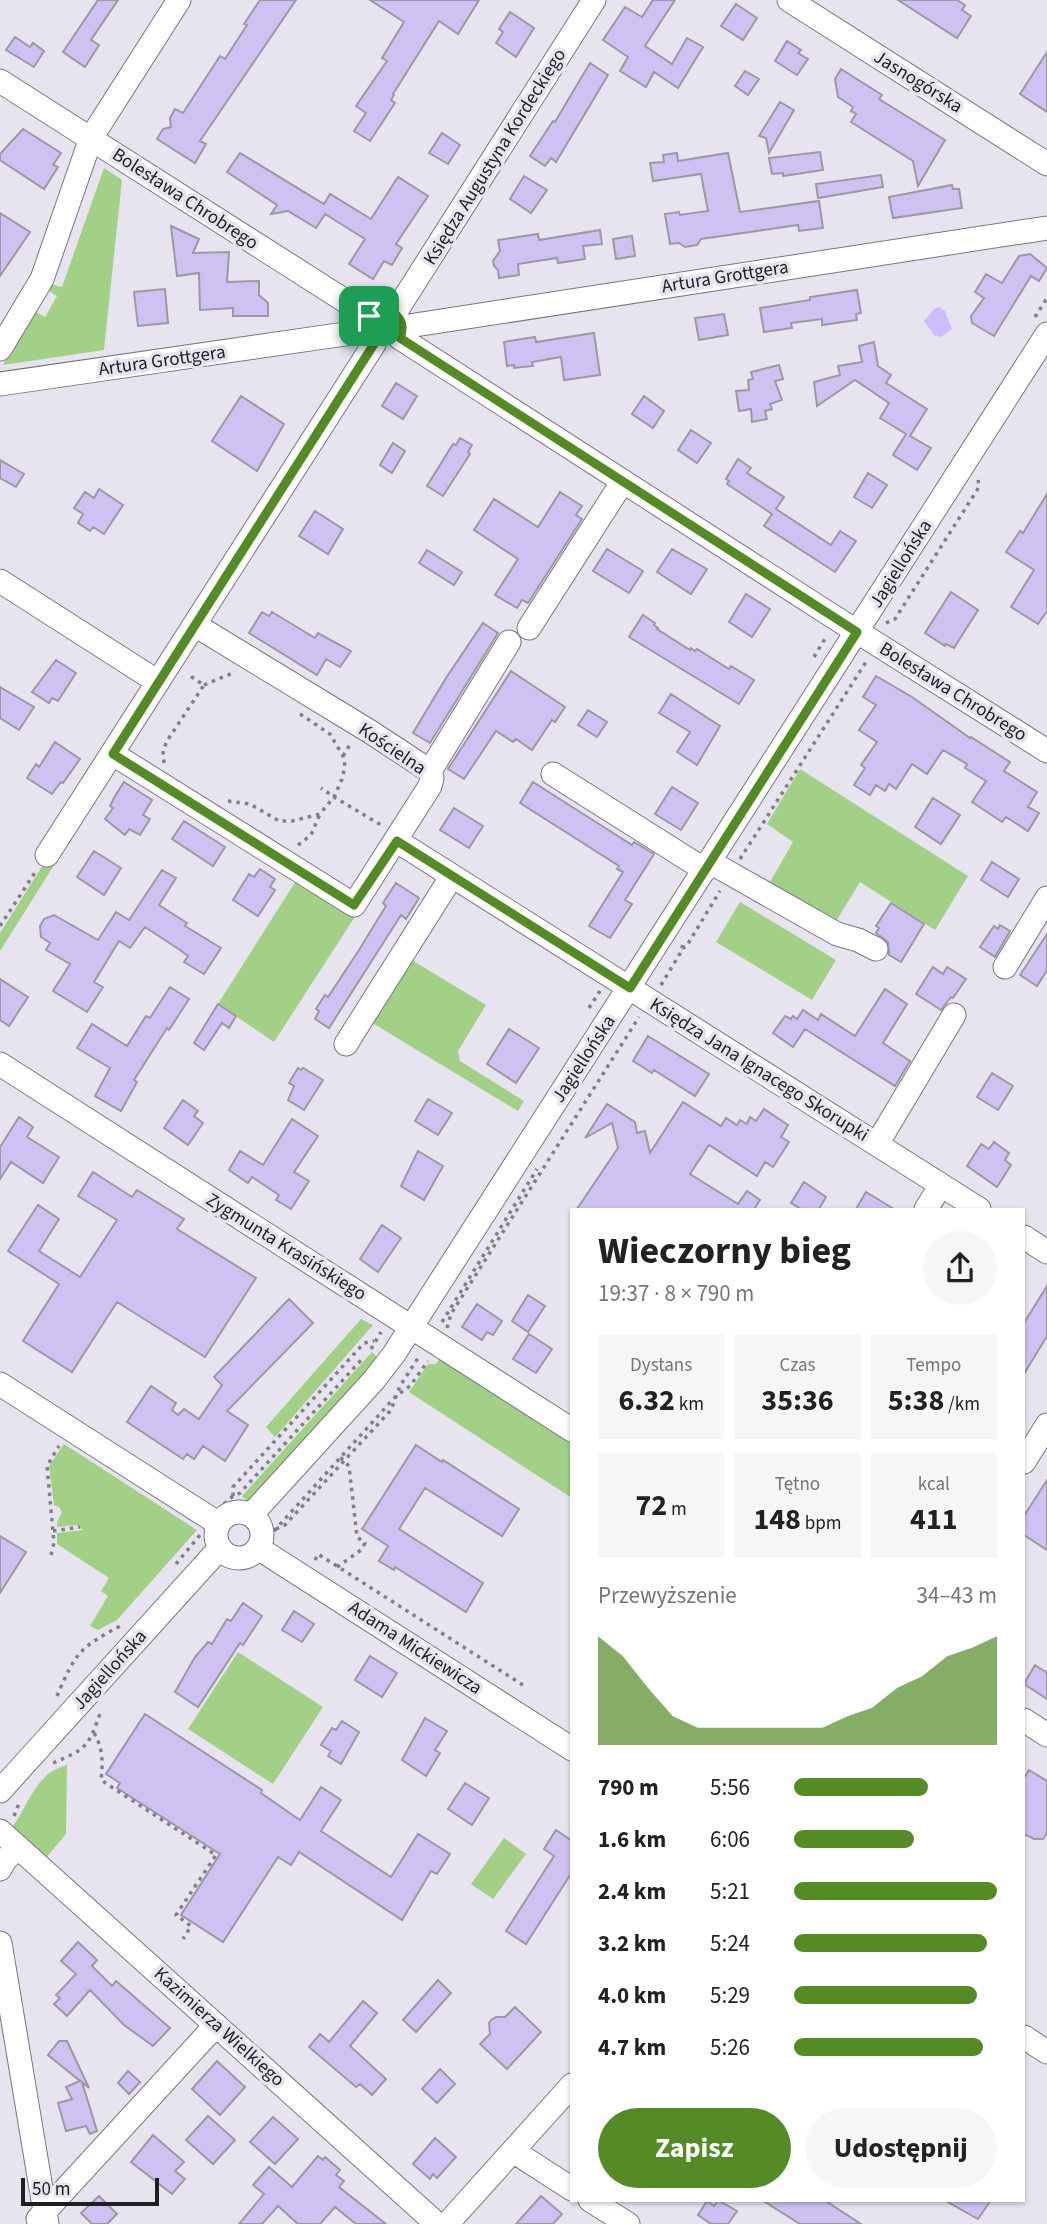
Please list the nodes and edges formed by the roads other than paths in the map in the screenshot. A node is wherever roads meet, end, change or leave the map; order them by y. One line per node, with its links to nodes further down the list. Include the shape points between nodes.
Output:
1 (179, 0): 5 (street)
2 (594, 0): 8 (street, Księdza Augustyna Kordeckiego)
3 (789, 0): 6 (street, Jasnogórska)
4 (0, 81): 5 (street, Bolesława Chrobrego)
5 (90, 138): 9 (street, Bolesława Chrobrego); 11 (street, via 42,279)
6 (1047, 164)
7 (1047, 228): 8 (street, Artura Grottgera)
8 (399, 326): 9 (street, via 382,310); 9 (street, via 388,346); 13 (street, Bolesława Chrobrego)
9 (370, 330): 12 (street, Artura Grottgera); 15 (street)
10 (1047, 334): 17 (street, Jagiellońska)
11 (0, 349)
12 (0, 384)
13 (623, 481): 16 (street); 17 (street, Bolesława Chrobrego)
14 (0, 581): 19 (street)
15 (195, 625): 19 (street); 22 (street, Kościelna)
16 (529, 628)
17 (857, 632): 20 (street, Bolesława Chrobrego); 26 (street, Jagiellońska)
18 (509, 642): 22 (street)
19 (165, 673): 21 (street)
20 (1047, 751)
21 (113, 754): 24 (street, Kościelna, via 354,905); 25 (street)
22 (430, 771): 24 (street, Kościelna, via 430,786)
23 (553, 774): 26 (street)
24 (398, 838): 27 (street, Księdza Jana Ignacego Skorupki)
25 (40, 864)
26 (714, 869): 29 (street, via 837,934); 31 (street, Jagiellońska)
27 (452, 876): 31 (street, Księdza Jana Ignacego Skorupki); 33 (street)
28 (1047, 898): 30 (street)
29 (876, 949)
30 (1005, 967)
31 (630, 988): 35 (street, Księdza Jana Ignacego Skorupki); 41 (street, Jagiellońska)
32 (954, 1016): 35 (street)
33 (346, 1044)
34 (0, 1064): 41 (street, Zygmunta Krasińskiego)
35 (877, 1144): 36 (street, Księdza Jana Ignacego Skorupki)
36 (941, 1185): 37 (street); 38 (street, Księdza Jana Ignacego Skorupki)
37 (927, 1208)
38 (977, 1208)
39 (1025, 1238): 40 (street)
40 (1047, 1252)
41 (412, 1326): 44 (street, Zygmunta Krasińskiego); 46 (street, Jagiellońska, via 374,1380)
42 (0, 1384): 47 (street)
43 (1047, 1426): 45 (street)
44 (570, 1429)
45 (1025, 1460)
46 (251, 1515): 47 (street, via 239,1511); 48 (street, via 262,1530)
47 (214, 1521): 49 (street)
48 (265, 1545): 49 (street, via 236,1558); 52 (street, Adama Mickiewicza)
49 (220, 1548): 53 (street, Jagiellońska)
50 (1025, 1721): 51 (street)
51 (1047, 1735)
52 (570, 1748)
53 (11, 1794)
54 (4, 1827): 55 (street, Kazimierza Wielkiego)
55 (18, 1847): 56 (street); 58 (street, Kazimierza Wielkiego)
56 (0, 1869)
57 (0, 1943): 65 (street)
58 (216, 2025): 65 (street); 66 (street, Kazimierza Wielkiego)
59 (1025, 2038): 60 (street)
60 (1047, 2052)
61 (570, 2087): 62 (street)
62 (513, 2151): 63 (street); 67 (street)
63 (570, 2188)
64 (593, 2202): 68 (street)
65 (42, 2220)
66 (437, 2224)
67 (447, 2224)
68 (628, 2224)

